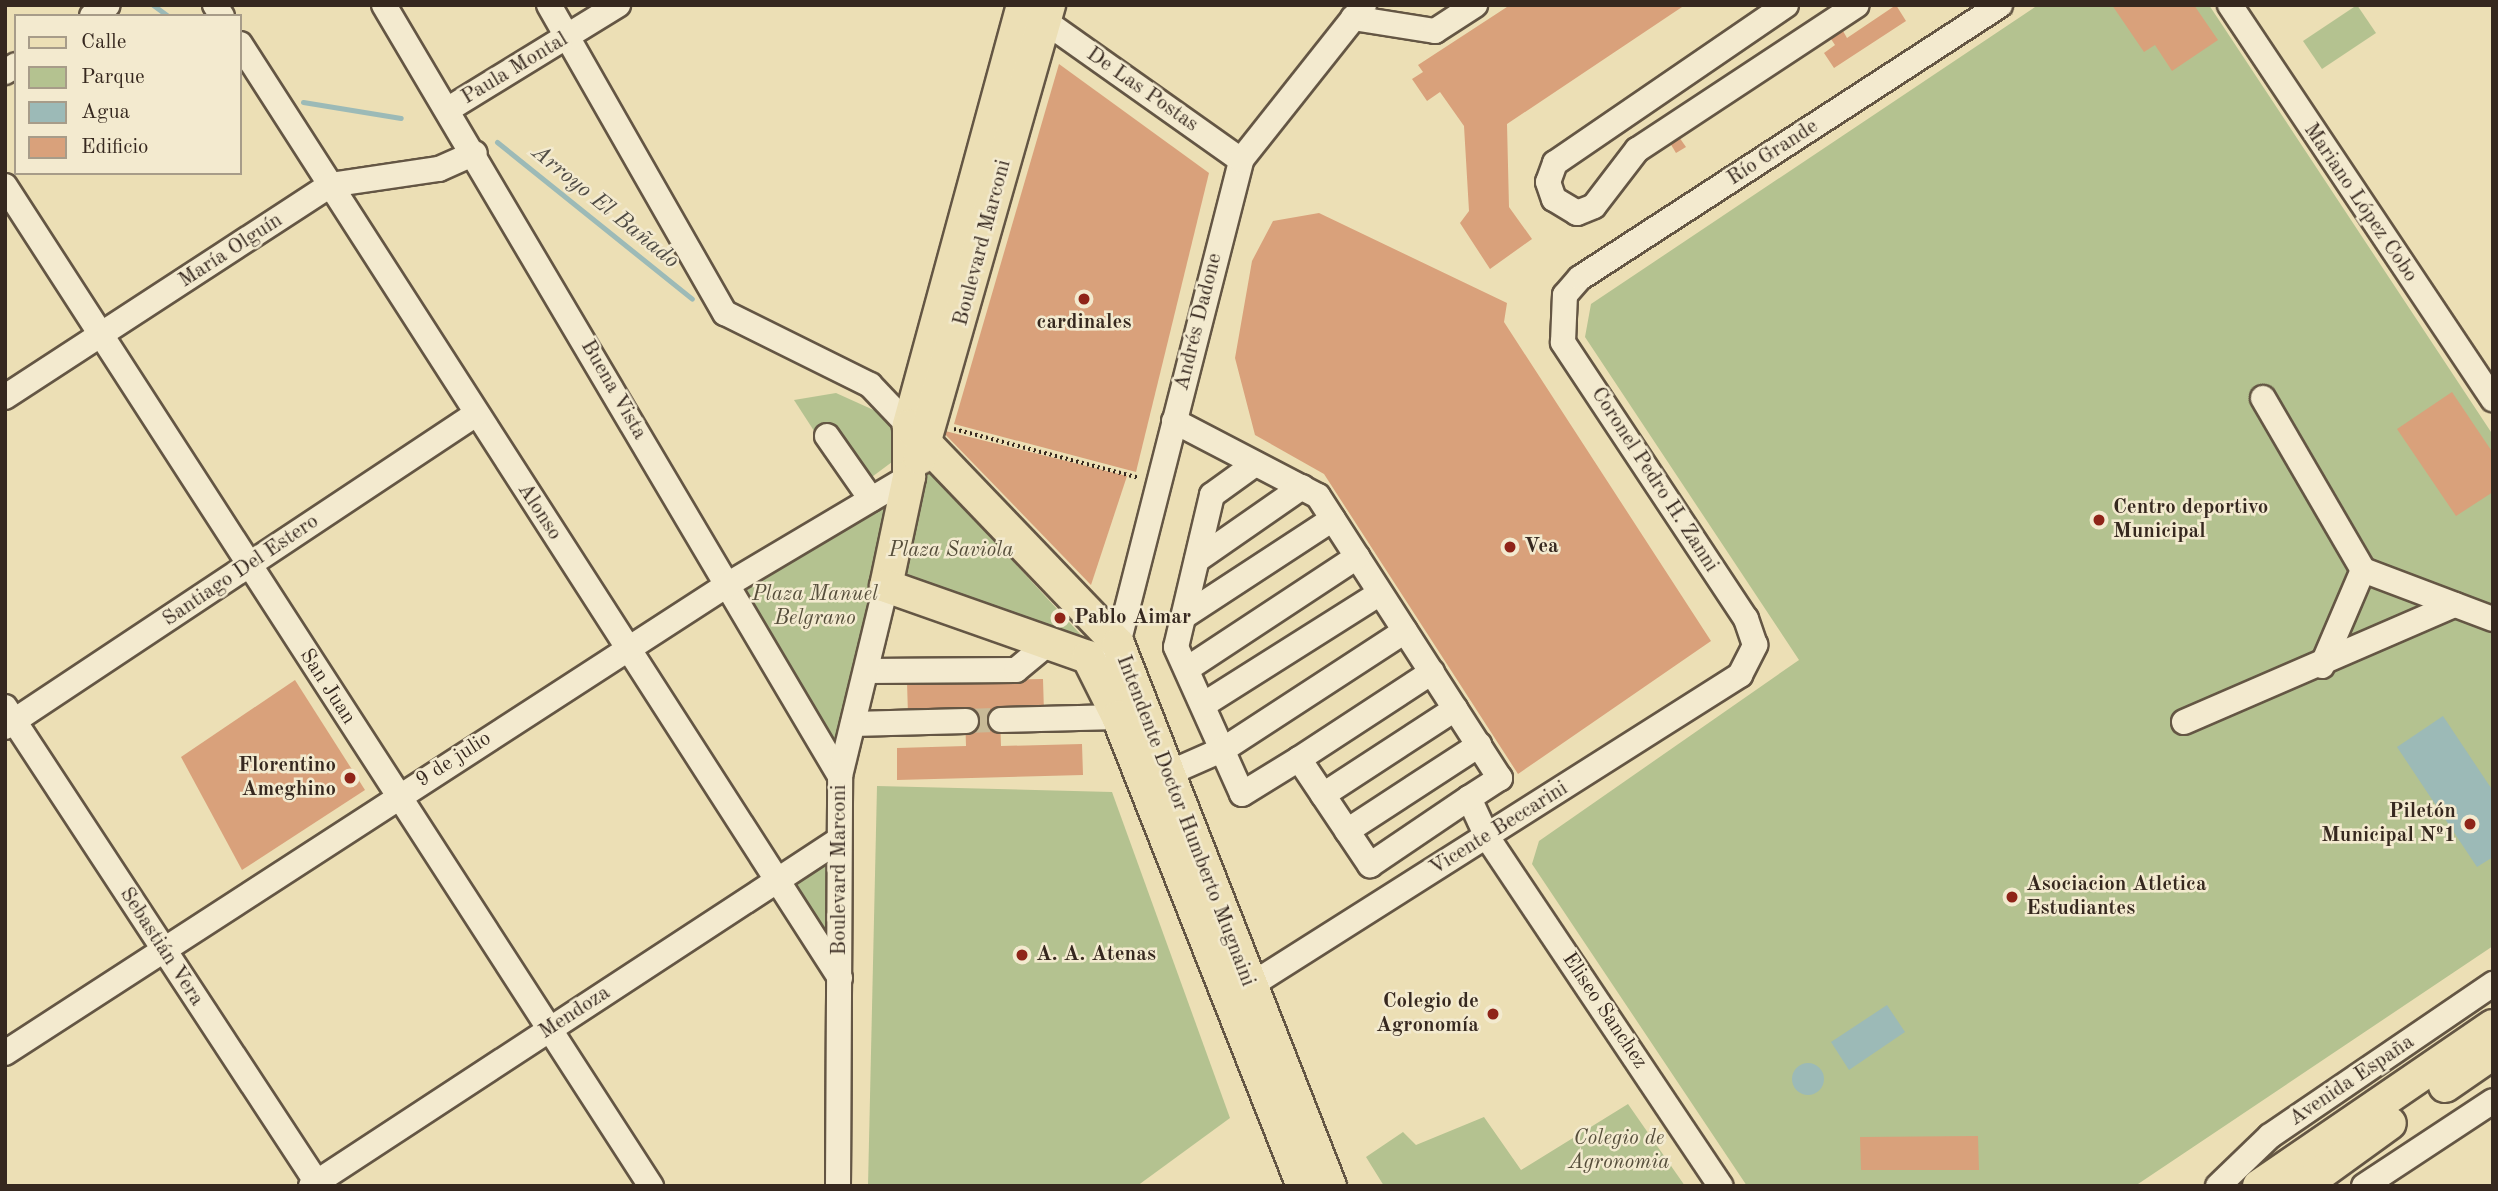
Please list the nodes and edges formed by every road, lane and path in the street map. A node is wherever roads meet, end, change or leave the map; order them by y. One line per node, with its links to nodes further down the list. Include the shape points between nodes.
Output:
1 (384, 5): 13 (street, Buena Vista)
2 (549, 5): 11 (street, Intendente Doctor Humberto Mugnaini)
3 (618, 5): 11 (street, Paula Montal)
4 (1475, 5): 10 (street, via 1435,31)
5 (1786, 5): 6 (street, via 1555,163 1548,182 1554,200 1577,213 1594,206 1637,150)
6 (1857, 5)
7 (2000, 5): 18 (street, Río Grande, via 1580,278 1565,295)
8 (2230, 5): 22 (street, Mariano López Cobo)
9 (1038, 10): 15 (street, De Las Postas); 25 (main road, Boulevard Marconi)
10 (1359, 12): 15 (street, Andrés Dadone)
11 (568, 37): 13 (street, Paula Montal); 25 (street, Intendente Doctor Humberto Mugnaini, via 725,313 870,385)
12 (242, 47): 16 (street, Alonso)
13 (447, 110): 14 (street, Buena Vista)
14 (475, 153): 16 (street, María Olguín, via 439,169); 38 (street, Buena Vista)
15 (1241, 160): 24 (street, Andrés Dadone)
16 (330, 185): 19 (street, María Olguín); 23 (street, Alonso)
17 (5, 187): 19 (street, San Juan)
18 (1560, 313): 49 (street, Coronel Pedro H. Zanni, via 1563,342 1746,619)
19 (100, 337): 20 (street, María Olguín); 35 (street, San Juan)
20 (5, 397)
21 (2263, 398): 36 (street)
22 (2493, 399)
23 (476, 414): 35 (street, Santiago Del Estero); 50 (street, Alonso)
24 (1174, 421): 27 (street); 29 (street, Andrés Dadone)
25 (924, 431): 28 (main road, Boulevard Marconi); 29 (path); 48 (main road, Intendente Doctor Humberto Mugnaini)
26 (827, 436): 31 (street)
27 (1255, 464): 30 (street); 34 (street, via 1213,495)
28 (909, 478): 31 (street, 9 de julio); 39 (main road, Boulevard Marconi)
29 (1158, 483): 48 (street, Andrés Dadone)
30 (1302, 487): 32 (street, via 1318,496); 34 (street)
31 (871, 499): 38 (street, 9 de julio)
32 (1333, 519): 33 (street); 43 (street)
33 (1357, 557): 40 (street); 53 (street)
34 (1197, 560): 43 (street)
35 (248, 566): 59 (street, Santiago Del Estero); 70 (street, San Juan)
36 (2363, 570): 37 (street); 41 (street)
37 (2389, 579): 42 (street); 46 (street, via 2401,609)
38 (727, 585): 50 (street, 9 de julio); 68 (street, Buena Vista)
39 (886, 586): 47 (main road, Intendente Doctor Humberto Mugnaini); 54 (street, Boulevard Marconi)
40 (1380, 593): 45 (street); 56 (street)
41 (2348, 604): 46 (street); 52 (street)
42 (2455, 605): 44 (street); 46 (street)
43 (1184, 617): 53 (street, via 1176,647)
44 (2493, 619)
45 (1405, 631): 55 (street); 65 (street)
46 (2387, 636): 52 (street)
47 (1051, 641): 51 (main road, Intendente Doctor Humberto Mugnaini); 54 (street, via 1016,670)
48 (1118, 644): 51 (street); 67 (main road, Intendente Doctor Humberto Mugnaini)
49 (1755, 645): 73 (street, Vicente Beccarini, via 1740,676)
50 (627, 649): 70 (street, 9 de julio); 75 (street, Alonso)
51 (1088, 657): 58 (main road, Intendente Doctor Humberto Mugnaini)
52 (2322, 666): 62 (street)
53 (1187, 669): 56 (street)
54 (866, 671): 63 (street, Boulevard Marconi)
55 (1432, 672): 57 (street); 66 (street)
56 (1203, 705): 65 (street)
57 (1455, 709): 64 (street); 69 (street)
58 (1118, 717): 60 (street); 79 (main road, Intendente Doctor Humberto Mugnaini)
59 (8, 718): 76 (street, Sebastián Vera)
60 (1001, 720)
61 (965, 721): 63 (street)
62 (2183, 722)
63 (853, 724): 68 (street, Boulevard Marconi)
64 (1479, 744): 71 (street, via 1500,778); 72 (street)
65 (1224, 749): 66 (street, via 1242,794); 67 (street)
66 (1299, 759): 69 (street)
67 (1167, 774): 79 (main road, Intendente Doctor Humberto Mugnaini)
68 (840, 776): 74 (street, Boulevard Marconi)
69 (1323, 795): 72 (street)
70 (398, 796): 76 (street, 9 de julio); 81 (street, San Juan)
71 (1469, 799): 72 (street, via 1370,865); 73 (street, Eliseo Sanchez)
72 (1347, 831)
73 (1488, 837): 79 (street, Vicente Beccarini); 91 (street, Eliseo Sanchez)
74 (839, 841): 75 (street, Mendoza); 77 (street, Boulevard Marconi)
75 (777, 880): 77 (street, Alonso); 81 (street, Mendoza)
76 (163, 948): 82 (street, 9 de julio); 86 (street, Sebastián Vera)
77 (840, 978): 85 (street, Boulevard Marconi)
78 (2493, 984): 92 (street, Avenida España, via 2270,1136)
79 (1238, 993): 89 (main road, Intendente Doctor Humberto Mugnaini); 90 (main road, Intendente Doctor Humberto Mugnaini)
80 (2493, 1026): 93 (main road, Avenida España)
81 (552, 1027): 86 (street, Mendoza); 87 (street, San Juan)
82 (5, 1053)
83 (2493, 1053): 94 (main road)
84 (2493, 1101): 95 (street)
85 (838, 1178): 88 (street)
86 (315, 1185)
87 (651, 1186)
88 (816, 1186)
89 (1303, 1186)
90 (1329, 1186)
91 (1721, 1186)
92 (2218, 1186)
93 (2259, 1186)
94 (2303, 1186)
95 (2364, 1186)

